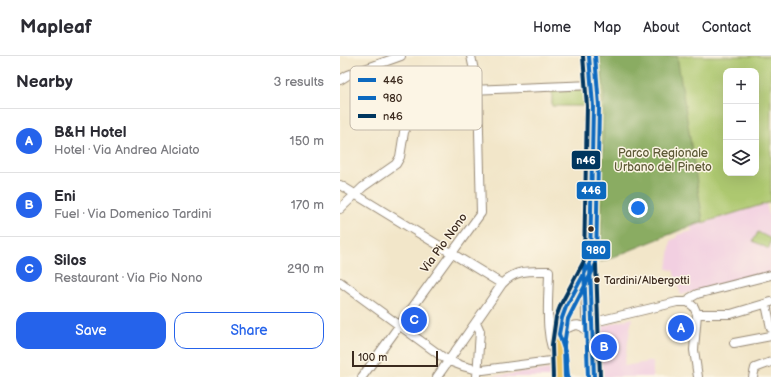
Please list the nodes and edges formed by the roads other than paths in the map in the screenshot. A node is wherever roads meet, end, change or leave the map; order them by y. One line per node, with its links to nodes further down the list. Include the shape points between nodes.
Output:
1 (401, 56): 4 (street)
2 (472, 56): 5 (street, Via Pio Nono)
3 (589, 56): 8 (main road)
4 (373, 66)
5 (474, 66)
6 (350, 74): 7 (street)
7 (340, 80)
8 (593, 85): 9 (street); 16 (main road)
9 (482, 90)
10 (405, 130): 13 (street, via 400,157 396,164)
11 (479, 130): 15 (street, Via Pio Nono, via 482,211)
12 (340, 185): 13 (street)
13 (355, 194): 14 (street); 15 (street)
14 (340, 209)
15 (452, 253): 20 (street); 26 (street, Via Pio Nono)
16 (590, 263): 17 (main road); 25 (main road)
17 (585, 274): 25 (street, via 586,317); 28 (main road, via 564,311)
18 (771, 275): 21 (street, via 698,294)
19 (340, 282): 26 (street)
20 (502, 284): 24 (street); 33 (street, via 517,273 549,271 549,331 554,354)
21 (688, 302): 23 (street); 25 (street, via 677,302)
22 (769, 303): 23 (street, via 731,314); 27 (street)
23 (697, 314): 40 (street, via 694,350)
24 (476, 322): 32 (street); 35 (street, via 480,331)
25 (592, 323): 30 (main road)
26 (400, 324): 32 (street); 36 (street, Via Pio Nono)
27 (771, 328)
28 (559, 334): 30 (street, via 570,326 579,325 586,329); 33 (main road)
29 (771, 336): 31 (street)
30 (592, 340): 39 (main road)
31 (734, 343)
32 (449, 360): 35 (street); 37 (street)
33 (558, 360): 35 (street); 38 (main road)
34 (771, 362): 41 (street, via 755,368)
35 (477, 373)
36 (362, 377)
37 (437, 377)
38 (559, 377)
39 (594, 377)
40 (698, 377)
41 (753, 377)

